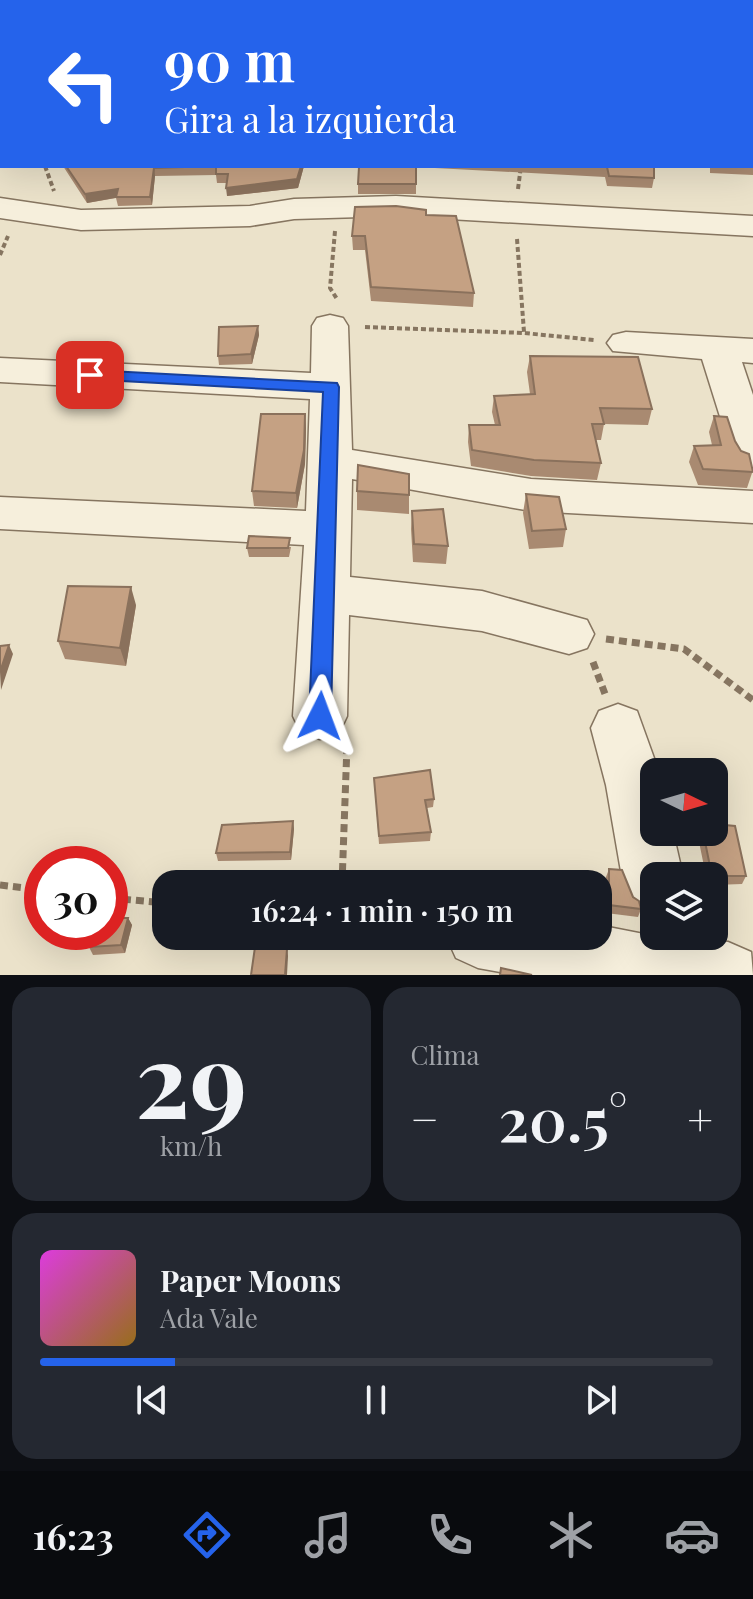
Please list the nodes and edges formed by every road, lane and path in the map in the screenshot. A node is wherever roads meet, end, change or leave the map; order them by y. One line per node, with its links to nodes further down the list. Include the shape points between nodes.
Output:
1 (521, 168): 4 (path)
2 (339, 207): 3 (street, via 250,216 81,220); 4 (street); 6 (path, via 330,288 337,300)
3 (0, 208)
4 (516, 213): 5 (street); 7 (path)
5 (753, 226)
6 (330, 326): 7 (path); 11 (street)
7 (524, 333): 8 (path)
8 (626, 343): 9 (street)
9 (736, 350): 12 (street)
10 (0, 370): 11 (street)
11 (331, 387): 13 (street)
12 (753, 455)
13 (331, 461): 14 (street, via 531,495); 16 (street)
14 (753, 507)
15 (0, 513): 16 (street)
16 (327, 529): 17 (street)
17 (326, 593): 18 (street, via 482,611); 20 (street)
18 (569, 634): 19 (path, via 684,649); 21 (path, via 594,663)
19 (753, 700)
20 (334, 722): 23 (path)
21 (618, 728): 22 (street, via 632,767)
22 (649, 862)
23 (341, 870)
24 (0, 885): 25 (path)
25 (24, 888)
26 (128, 900): 27 (path)
27 (152, 902)
28 (582, 950): 29 (street)
29 (686, 964)

